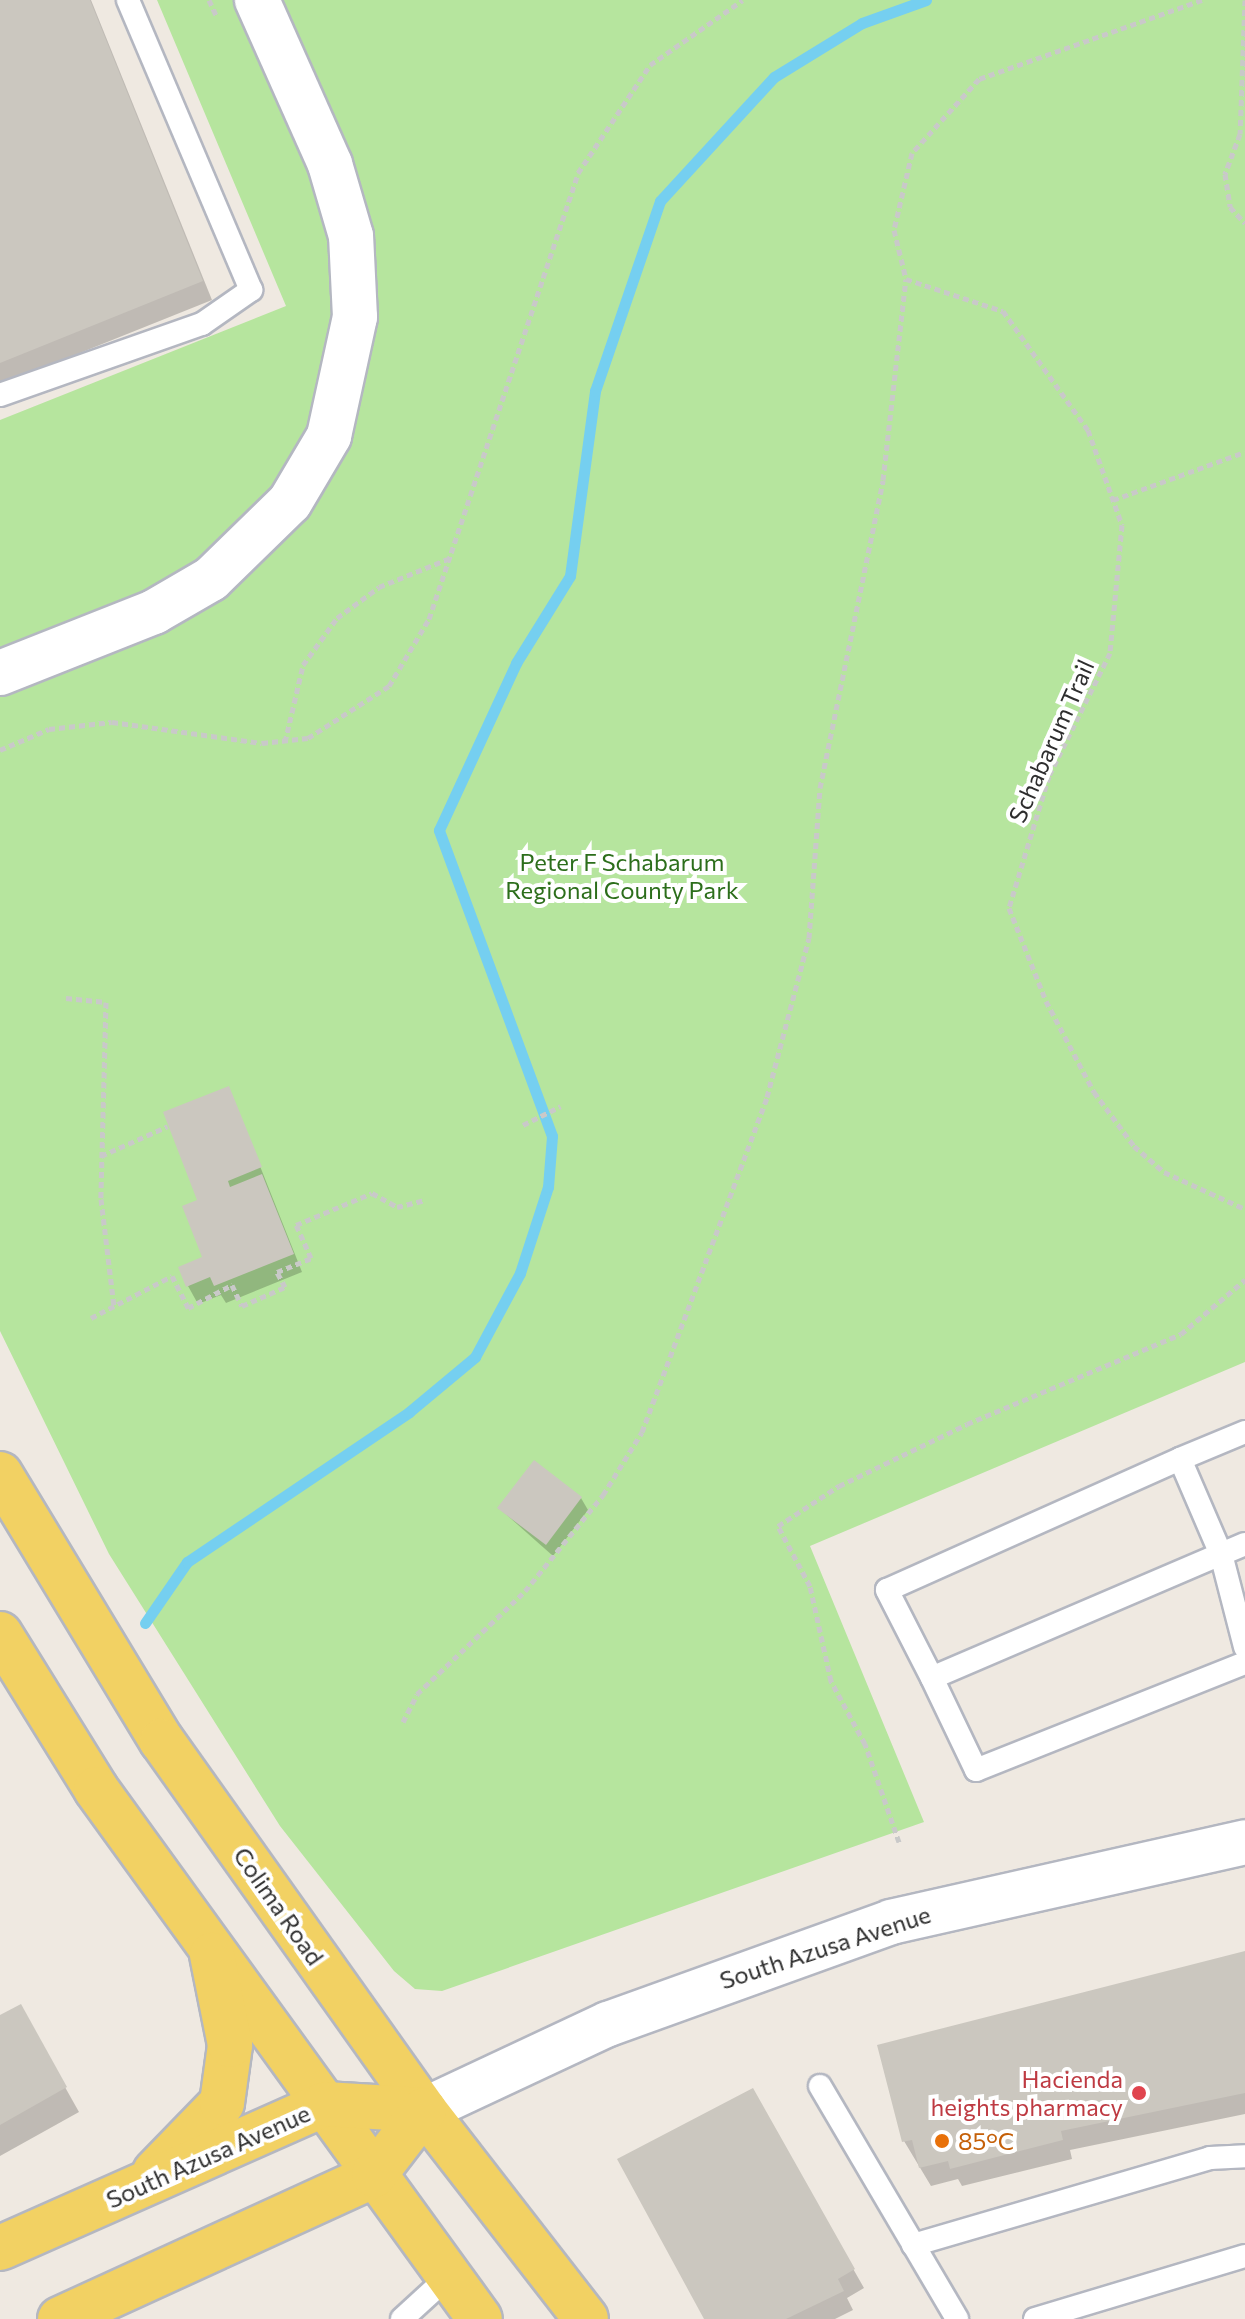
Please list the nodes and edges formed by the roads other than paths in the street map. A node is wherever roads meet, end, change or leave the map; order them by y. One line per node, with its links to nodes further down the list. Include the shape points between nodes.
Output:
1 (128, 0): 3 (lane, via 251,290 202,324)
2 (257, 0): 4 (street, via 330,164 351,236 355,317 329,436 290,502 211,579 154,612)
3 (0, 395)
4 (0, 673)
5 (1245, 1432): 6 (lane)
6 (1180, 1459): 9 (lane); 13 (lane, via 887,1590)
7 (0, 1474): 18 (main road, Colima Road, via 162,1741)
8 (1245, 1544): 9 (lane)
9 (1221, 1554): 11 (lane); 13 (lane)
10 (0, 1634): 15 (main road, via 96,1789)
11 (1245, 1647)
12 (1245, 1663): 13 (lane, via 976,1770)
13 (932, 1678)
14 (1245, 1842): 18 (street, South Azusa Avenue, via 891,1922 608,2024)
15 (210, 1945): 17 (main road); 21 (main road, via 230,2045 222,2103)
16 (820, 2086): 22 (lane)
17 (325, 2104): 18 (main road, South Azusa Avenue); 20 (main road); 21 (main road, South Azusa Avenue)
18 (424, 2110): 20 (main road, South Azusa Avenue); 29 (main road, Colima Road)
19 (1245, 2156): 22 (lane, via 1210,2158)
20 (374, 2175): 25 (main road); 26 (main road, South Azusa Avenue)
21 (141, 2187): 23 (main road, South Azusa Avenue)
22 (913, 2245): 30 (lane)
23 (0, 2248)
24 (1245, 2256): 31 (lane)
25 (449, 2276): 27 (lane); 28 (main road)
26 (60, 2319)
27 (402, 2319)
28 (480, 2319)
29 (586, 2319)
30 (957, 2319)
31 (1035, 2319)

